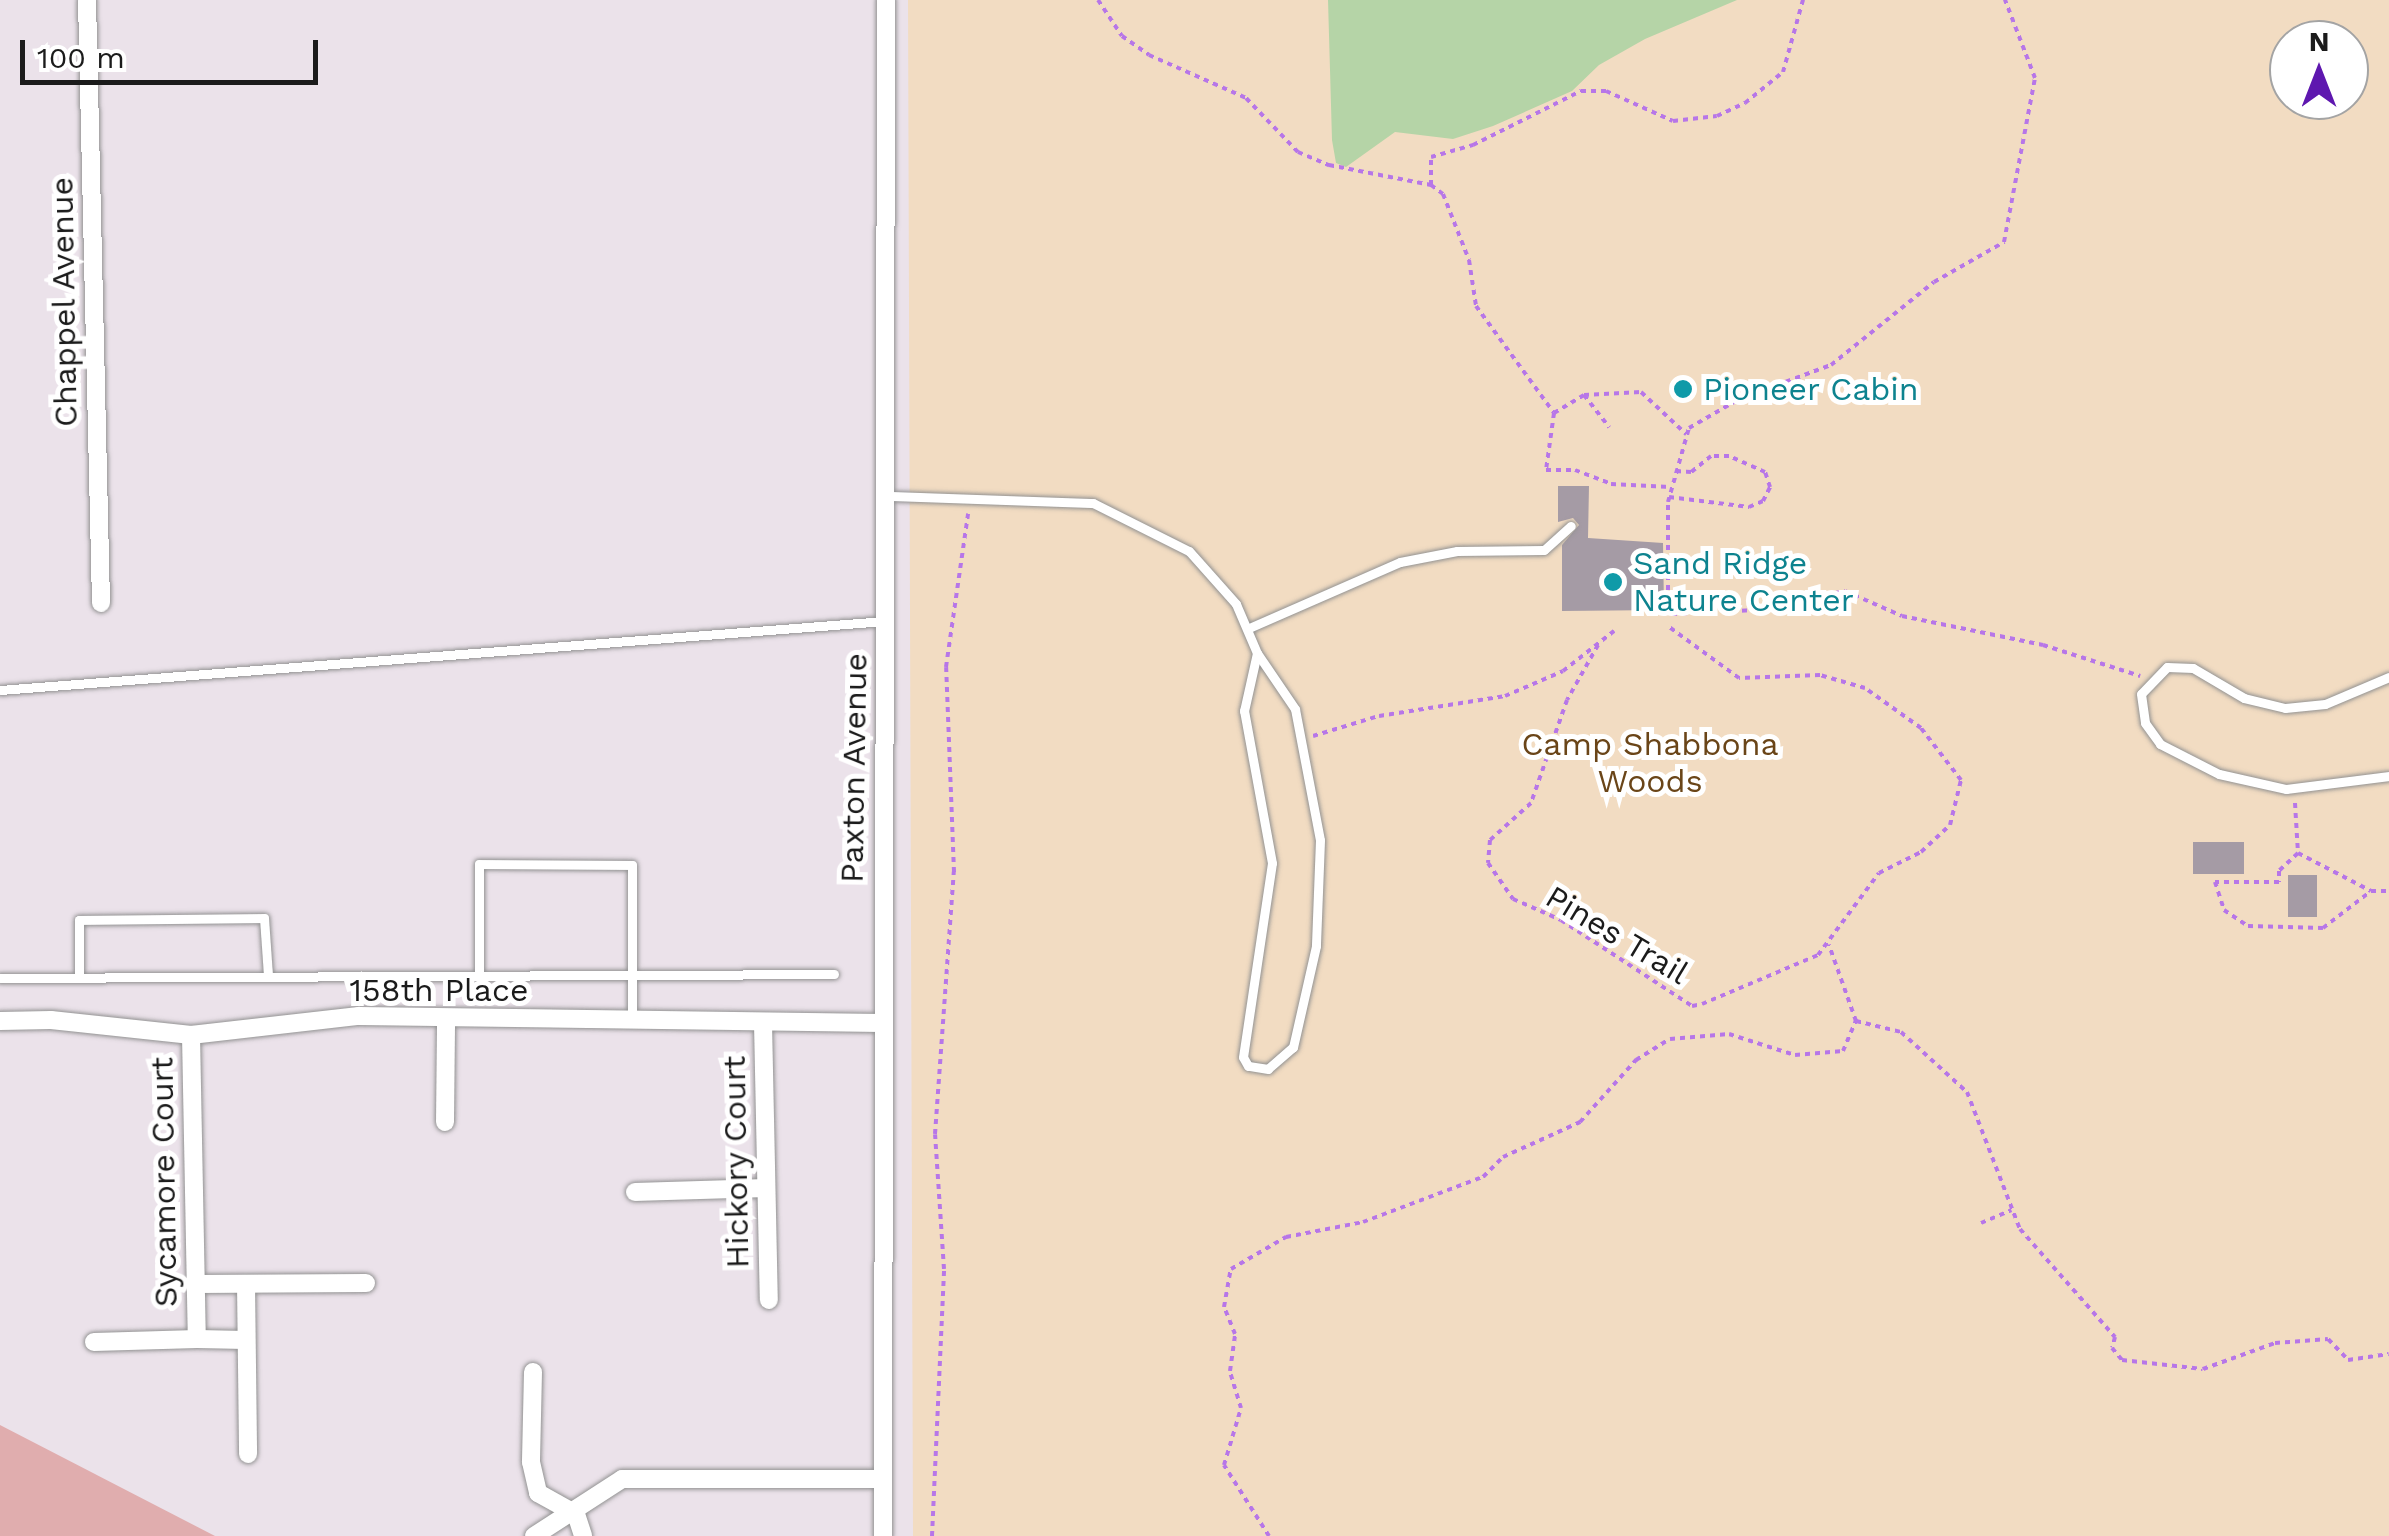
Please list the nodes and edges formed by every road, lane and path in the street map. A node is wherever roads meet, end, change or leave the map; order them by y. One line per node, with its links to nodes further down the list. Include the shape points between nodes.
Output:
1 (87, 0): 17 (street, Chappel Avenue)
2 (886, 0): 13 (street, Paxton Avenue)
3 (1098, 0): 6 (path, via 1122,36 1246,98 1298,152 1329,166)
4 (1803, 0): 6 (path, via 1783,72 1745,103 1717,116 1673,121 1606,91 1580,91 1473,145 1430,156)
5 (2005, 0): 10 (path, via 2034,78 2004,242 1934,282 1830,366 1739,399)
6 (1431, 184): 8 (path, via 1443,194 1469,260 1476,306)
7 (1584, 395): 8 (path); 9 (path); 10 (path, via 1641,392)
8 (1554, 414): 12 (path, via 1546,470 1576,470 1610,484)
9 (1609, 427)
10 (1686, 434): 11 (path)
11 (1674, 471): 12 (path); 15 (path, via 1691,472 1711,456 1729,456 1765,472 1770,487 1763,502 1749,507)
12 (1670, 487): 15 (path)
13 (889, 496): 14 (lane); 18 (street, Paxton Avenue)
14 (969, 496): 20 (lane, via 1059,497 1124,514 1189,552); 67 (path, via 946,668 954,872 935,1134 944,1269)
15 (1669, 497): 25 (path, via 1670,612 1756,610 1845,591 1902,616 2043,645)
16 (1572, 526): 20 (lane, via 1544,550 1457,551 1400,562)
17 (102, 603)
18 (886, 621): 26 (lane); 44 (street, Paxton Avenue)
19 (1669, 626): 33 (path, Pines Trail, via 1739,678 1820,675 1865,688 1921,728 1954,765 1961,794 1950,825 1921,852 1879,873)
20 (1249, 628): 23 (lane)
21 (1614, 630): 22 (path)
22 (1598, 645): 27 (path, via 1563,672 1505,696 1379,716); 33 (path, Pines Trail, via 1567,700 1531,803 1490,840 1488,863 1496,881 1513,899 1560,920 1692,1006 1794,967)
23 (1257, 653): 27 (lane, via 1283,688); 27 (lane, via 1244,711 1272,863 1244,1042 1244,1057 1255,1069 1276,1064 1292,1046 1320,916 1320,840)
24 (2389, 677): 25 (lane, via 2307,708 2244,698 2193,668 2167,668)
25 (2150, 680): 29 (lane, via 2141,709 2160,744 2220,774)
26 (0, 690)
27 (1304, 738)
28 (2389, 776): 29 (lane)
29 (2294, 789): 30 (path)
30 (2298, 853): 31 (path); 31 (path, via 2279,871 2279,882 2216,882 2224,910 2248,926 2323,928)
31 (2371, 891): 32 (path)
32 (2389, 891)
33 (1829, 945): 43 (path)
34 (479, 973): 35 (lane); 35 (lane, via 479,864 632,866); 37 (lane)
35 (632, 974): 36 (lane); 42 (lane)
36 (834, 974)
37 (268, 975): 38 (lane); 38 (lane, via 264,918 79,920)
38 (79, 977): 39 (lane)
39 (0, 978)
40 (446, 1018): 42 (street, 158th Place); 46 (street, 158th Place, via 358,1016); 47 (street)
41 (0, 1021): 46 (street, 158th Place)
42 (632, 1021): 45 (street, 158th Place)
43 (1856, 1021): 50 (path, via 1900,1032 1967,1092); 68 (path, via 1852,1041 1830,1054 1795,1055 1744,1035 1670,1039 1636,1060 1580,1122 1521,1147 1483,1177 1363,1222 1335,1223 1250,1253 1231,1269 1224,1307 1235,1334 1230,1371 1242,1408 1224,1465)
44 (881, 1022): 45 (street, 158th Place); 62 (street, Paxton Avenue)
45 (762, 1023): 48 (street, Hickory Court)
46 (191, 1035): 52 (street, Sycamore Court)
47 (445, 1122)
48 (766, 1188): 49 (street); 55 (street, Hickory Court)
49 (635, 1192)
50 (2010, 1210): 51 (path); 59 (path, via 2042,1261 2114,1338 2114,1355 2122,1360 2203,1369 2275,1343 2328,1339 2348,1360)
51 (1981, 1224)
52 (196, 1284): 53 (street); 56 (street, Sycamore Court)
53 (246, 1284): 54 (street); 57 (street)
54 (366, 1284)
55 (769, 1300)
56 (197, 1340): 57 (street, Sycamore Court); 58 (street)
57 (246, 1340): 61 (street)
58 (94, 1342)
59 (2389, 1354)
60 (533, 1372): 63 (street, via 531,1462 538,1493)
61 (248, 1454)
62 (882, 1479): 63 (street, via 622,1479); 66 (street, Paxton Avenue)
63 (576, 1514): 64 (street); 65 (street)
64 (534, 1536)
65 (582, 1536)
66 (883, 1536)
67 (932, 1536)
68 (1269, 1536)

